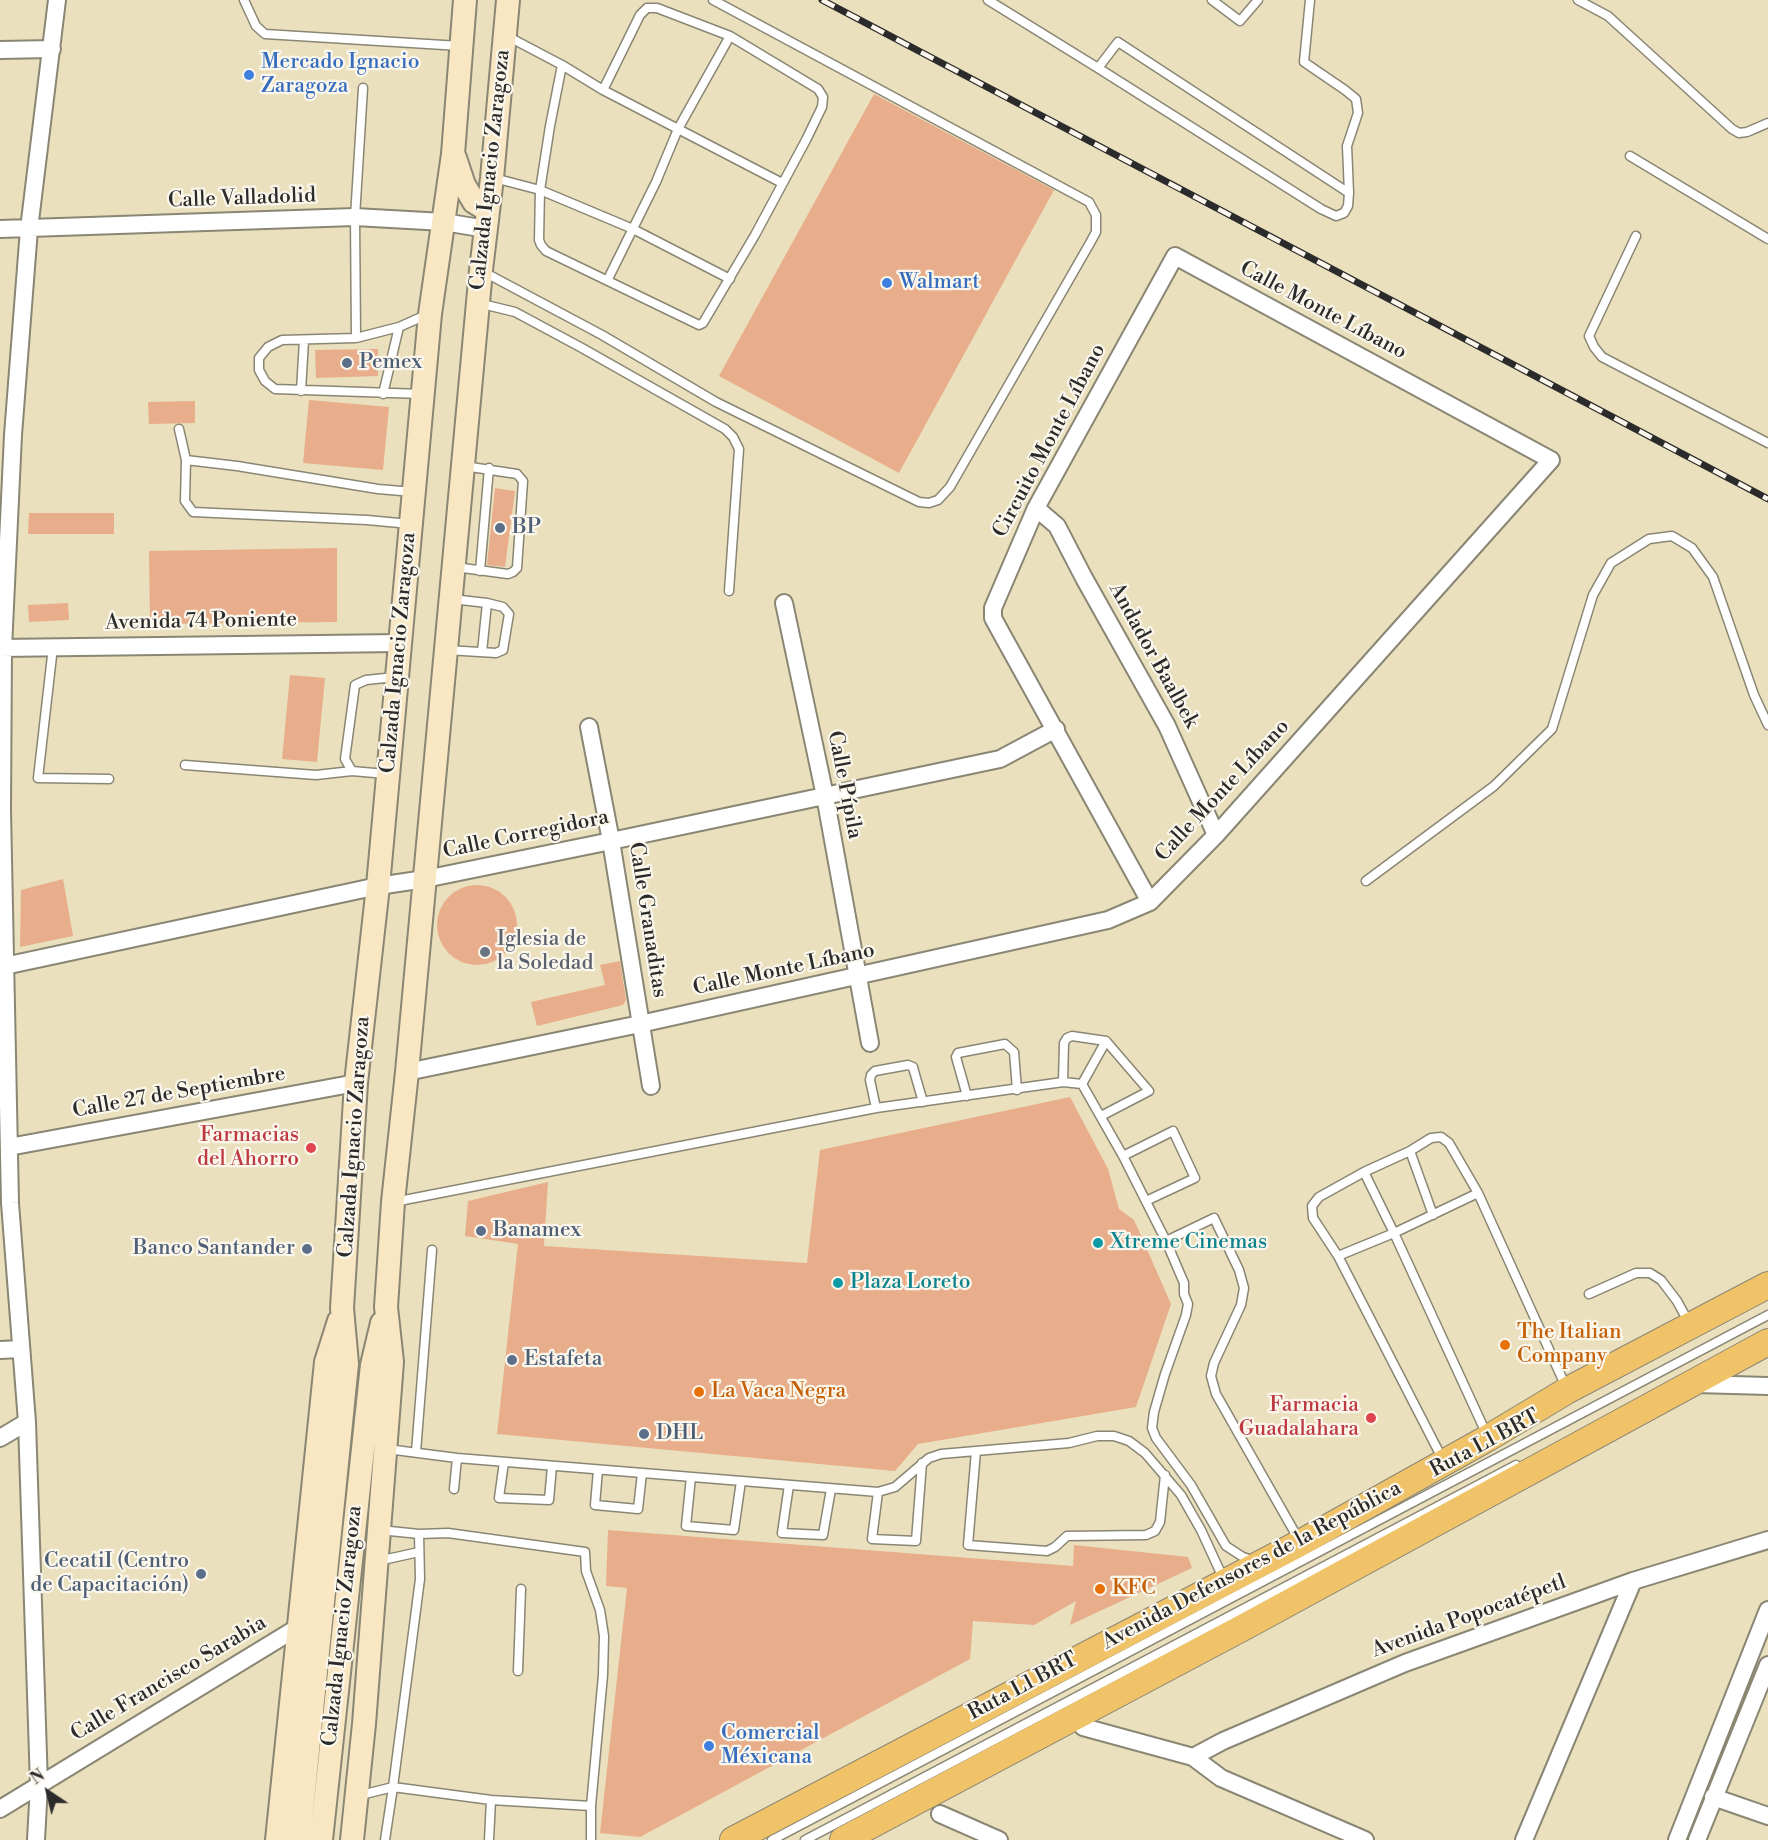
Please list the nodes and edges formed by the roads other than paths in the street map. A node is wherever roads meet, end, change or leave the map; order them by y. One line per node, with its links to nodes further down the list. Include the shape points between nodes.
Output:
1 (57, 0): 14 (street)
2 (244, 0): 13 (lane, via 255,26 265,34)
3 (465, 0): 13 (main road, Calzada Ignacio Zaragoza)
4 (508, 0): 11 (main road, Calzada Ignacio Zaragoza)
5 (713, 0): 37 (lane, via 1089,202 1096,215 1096,232 950,487 938,500 919,502 716,402)
6 (988, 0): 17 (lane)
7 (1212, 0): 8 (lane, via 1240,21)
8 (1258, 0)
9 (1310, 0): 27 (lane, via 1304,62 1356,99 1358,113 1347,146)
10 (1578, 0): 20 (lane, via 1608,16 1732,129 1748,132)
11 (505, 34): 16 (lane); 24 (main road, Calzada Ignacio Zaragoza)
12 (730, 36): 19 (lane, via 657,8 647,8 634,24); 21 (lane); 25 (lane, via 818,89 823,97 822,107)
13 (461, 46): 22 (main road, Calzada Ignacio Zaragoza)
14 (52, 49): 15 (street); 32 (street)
15 (0, 50)
16 (562, 64): 19 (lane); 26 (lane)
17 (1098, 68): 27 (lane, via 1118,42); 27 (lane, via 1321,209 1336,216 1344,213)
18 (363, 88): 28 (lane)
19 (603, 90): 21 (lane)
20 (1768, 123)
21 (678, 129): 25 (lane); 33 (lane)
22 (453, 154): 29 (main road, via 464,184); 30 (main road, Calzada Ignacio Zaragoza)
23 (1630, 156): 35 (lane)
24 (492, 178): 26 (lane); 29 (main road, Calzada Ignacio Zaragoza)
25 (782, 183): 39 (lane)
26 (540, 190): 33 (lane); 38 (lane, via 541,245)
27 (1349, 193)
28 (355, 217): 30 (street, Calle Valladolid); 32 (street, Calle Valladolid); 43 (lane)
29 (487, 219): 30 (street, Calle Valladolid); 37 (main road, Calzada Ignacio Zaragoza)
30 (444, 222): 41 (main road, Calzada Ignacio Zaragoza)
31 (0, 229): 32 (street, Calle Valladolid)
32 (29, 229): 49 (street)
33 (633, 229): 38 (lane); 39 (lane)
34 (1636, 236): 50 (lane, via 1589,336 1594,347 1602,357)
35 (1768, 239)
36 (1175, 256): 55 (street, Circuito Monte Líbano); 78 (street, Calle Monte Líbano, via 1551,460)
37 (481, 270): 40 (main road, Calzada Ignacio Zaragoza)
38 (608, 279): 39 (lane, via 699,325)
39 (730, 279)
40 (478, 302): 52 (main road, Calzada Ignacio Zaragoza); 59 (lane, via 515,312 733,437 739,449)
41 (430, 314): 42 (lane); 47 (main road, Calzada Ignacio Zaragoza)
42 (399, 327): 43 (lane); 46 (lane)
43 (356, 338): 44 (lane)
44 (304, 339): 45 (lane); 45 (lane, via 282,340 268,347 259,358 259,370 275,389)
45 (301, 391): 46 (lane)
46 (383, 393): 47 (lane)
47 (422, 394): 54 (main road, Calzada Ignacio Zaragoza)
48 (179, 429): 51 (lane)
49 (7, 435): 65 (street)
50 (1768, 443)
51 (186, 460): 54 (lane); 56 (lane, via 185,501 193,512)
52 (463, 466): 53 (lane); 57 (main road, Calzada Ignacio Zaragoza)
53 (489, 468): 58 (lane); 58 (lane, via 516,474 523,481 517,568 507,574)
54 (413, 492): 56 (main road, Calzada Ignacio Zaragoza)
55 (1036, 508): 71 (street, Circuito Monte Líbano, via 993,608 993,618); 78 (street, Andador Baalbek, via 1057,526 1167,726)
56 (410, 524): 63 (main road, Calzada Ignacio Zaragoza)
57 (454, 567): 58 (lane); 60 (main road, Calzada Ignacio Zaragoza)
58 (480, 571)
59 (729, 591)
60 (451, 599): 61 (lane); 66 (main road, Calzada Ignacio Zaragoza)
61 (487, 603): 67 (lane); 67 (lane, via 503,607 509,614 503,650)
62 (784, 603): 76 (street, Calle Pípila)
63 (399, 643): 64 (street, Avenida 74 Poniente); 68 (main road, Calzada Ignacio Zaragoza)
64 (53, 646): 65 (street, Avenida 74 Poniente); 75 (lane, via 38,778)
65 (1, 648): 77 (street)
66 (446, 650): 67 (lane); 80 (main road, Calzada Ignacio Zaragoza)
67 (482, 652)
68 (396, 677): 73 (lane, via 355,685 345,759); 74 (main road, Calzada Ignacio Zaragoza)
69 (1768, 725): 81 (lane, via 1754,696 1713,577 1692,548 1672,536 1649,539 1611,563 1593,595 1552,729 1494,786)
70 (589, 727): 79 (street, Calle Granaditas)
71 (1056, 729): 76 (street, Calle Corregidora, via 1000,759); 83 (street, Circuito Monte Líbano)
72 (184, 765): 73 (lane, via 316,775)
73 (352, 771): 74 (lane)
74 (388, 774): 82 (main road, Calzada Ignacio Zaragoza)
75 (109, 779)
76 (825, 796): 79 (street, Calle Corregidora); 85 (street, Calle Pípila)
77 (1, 810): 84 (street)
78 (1216, 835): 83 (street, Calle Monte Líbano)
79 (611, 841): 80 (street, Calle Corregidora); 86 (street, Calle Granaditas)
80 (425, 879): 82 (street, Calle Corregidora); 89 (main road, Calzada Ignacio Zaragoza)
81 (1366, 881)
82 (378, 886): 84 (street, Calle Corregidora); 91 (main road, Calzada Ignacio Zaragoza)
83 (1150, 902): 85 (street, Calle Monte Líbano, via 1108,920)
84 (3, 967): 99 (street)
85 (857, 977): 86 (street, Calle Monte Líbano); 88 (street, Calle Pípila)
86 (640, 1024): 89 (street, Calle Monte Líbano); 93 (street, Calle Granaditas)
87 (1106, 1041): 90 (lane, via 1067,1038); 92 (lane); 98 (lane, via 1149,1091)
88 (870, 1043)
89 (407, 1072): 105 (main road, Calzada Ignacio Zaragoza)
90 (1064, 1082): 92 (lane); 94 (lane)
91 (356, 1083): 99 (street, Calle 27 de Septiembre); 115 (main road, Calzada Ignacio Zaragoza)
92 (1082, 1084): 98 (lane)
93 (651, 1086)
94 (1017, 1090): 95 (lane); 95 (lane, via 1014,1052 1005,1044 958,1053)
95 (966, 1096): 96 (lane)
96 (922, 1102): 97 (lane); 97 (lane, via 913,1067 909,1065 875,1071 870,1080)
97 (876, 1108): 105 (lane)
98 (1101, 1116): 101 (lane)
99 (9, 1147): 106 (street)
100 (1410, 1151): 102 (lane); 103 (lane, via 1431,1138 1441,1137 1449,1143); 107 (lane)
101 (1123, 1156): 104 (lane); 104 (lane, via 1173,1131 1195,1178)
102 (1364, 1172): 108 (lane); 111 (lane, via 1319,1197 1311,1206 1313,1218)
103 (1478, 1193): 107 (lane); 125 (lane)
104 (1146, 1201): 109 (lane)
105 (393, 1202): 114 (main road, Calzada Ignacio Zaragoza)
106 (5, 1203): 121 (street)
107 (1433, 1215): 108 (lane)
108 (1394, 1233): 111 (lane); 128 (lane)
109 (1166, 1241): 151 (lane, via 1215,1218 1239,1270 1244,1288 1241,1305 1211,1376 1216,1394); 154 (lane, via 1184,1283 1188,1305 1164,1374 1152,1428 1226,1546)
110 (432, 1250): 131 (lane)
111 (1338, 1256): 135 (lane)
112 (1768, 1285): 117 (main road, Avenida Defensores de la República)
113 (1589, 1294): 117 (lane, via 1636,1274 1650,1273 1661,1280 1677,1301)
114 (386, 1307): 129 (main road, Calzada Ignacio Zaragoza, via 392,1362); 143 (main road, Calzada Ignacio Zaragoza)
115 (342, 1308): 143 (main road, Calzada Ignacio Zaragoza, via 347,1364); 159 (main road, Calzada Ignacio Zaragoza, via 326,1362)
116 (1768, 1315): 183 (lane, Ruta L1 BRT)
117 (1690, 1326): 125 (main road, Avenida Defensores de la República)
118 (1768, 1332): 120 (lane)
119 (1768, 1342): 123 (main road)
120 (1736, 1348)
121 (21, 1349): 122 (street); 126 (street)
122 (0, 1350)
123 (1689, 1384): 124 (street); 185 (main road)
124 (1768, 1386)
125 (1568, 1390): 128 (main road, Avenida Defensores de la República)
126 (27, 1422): 127 (street); 164 (street)
127 (0, 1438)
128 (1488, 1438): 135 (main road, Avenida Defensores de la República)
129 (385, 1449): 131 (lane); 148 (main road, Calzada Ignacio Zaragoza)
130 (976, 1451): 136 (lane, via 941,1454); 140 (lane, via 1114,1436 1145,1453); 140 (lane, via 968,1545 1047,1551 1067,1536 1146,1535 1155,1531 1160,1522)
131 (416, 1452): 132 (lane)
132 (457, 1458): 134 (lane); 145 (lane)
133 (1525, 1460): 184 (lane, Ruta L1 BRT)
134 (504, 1462): 137 (lane); 137 (lane, via 499,1498 549,1500)
135 (1444, 1462): 151 (main road, Avenida Defensores de la República)
136 (922, 1463): 147 (lane, via 895,1486); 147 (lane, via 916,1541 872,1539)
137 (552, 1466): 138 (lane)
138 (598, 1470): 139 (lane); 139 (lane, via 595,1505 638,1509)
139 (642, 1473): 141 (lane)
140 (1165, 1475): 156 (lane, via 1201,1530)
141 (691, 1477): 142 (lane); 142 (lane, via 686,1526 734,1530)
142 (741, 1481): 144 (lane)
143 (347, 1484): 177 (main road, Calzada Ignacio Zaragoza); 178 (main road, Calzada Ignacio Zaragoza)
144 (789, 1485): 146 (lane); 146 (lane, via 782,1533 824,1535)
145 (454, 1489)
146 (831, 1489): 147 (lane)
147 (878, 1492)
148 (378, 1530): 149 (lane); 153 (main road, Calzada Ignacio Zaragoza)
149 (418, 1534): 152 (lane); 169 (lane, via 448,1533 585,1552 586,1571 600,1610 604,1636)
150 (1768, 1540): 155 (street, Avenida Popocatépetl)
151 (1300, 1543): 154 (main road, Avenida Defensores de la República)
152 (419, 1552): 153 (lane); 165 (lane, via 420,1579)
153 (375, 1562): 166 (main road, Calzada Ignacio Zaragoza)
154 (1261, 1563): 156 (main road, Avenida Defensores de la República)
155 (1633, 1581): 163 (street, Avenida Popocatépetl, via 1405,1663 1223,1740); 188 (street)
156 (1226, 1583): 182 (main road, Avenida Defensores de la República)
157 (521, 1589): 160 (lane)
158 (1768, 1610): 189 (street)
159 (300, 1626): 164 (street, Calle Francisco Sarabia); 173 (main road, Calzada Ignacio Zaragoza)
160 (518, 1671)
161 (1767, 1672): 167 (street)
162 (1083, 1727): 163 (street)
163 (1193, 1757): 187 (street, via 1221,1778)
164 (39, 1785): 170 (street, Calle Francisco Sarabia); 175 (street)
165 (393, 1788): 166 (lane); 168 (lane); 179 (lane)
166 (357, 1796): 174 (main road, Calzada Ignacio Zaragoza)
167 (1713, 1797): 172 (street); 190 (street)
168 (491, 1800): 169 (lane); 180 (lane)
169 (591, 1806): 181 (lane)
170 (0, 1809)
171 (940, 1815): 186 (street)
172 (1768, 1816)
173 (279, 1830): 176 (main road)
174 (350, 1837)
175 (36, 1840)
176 (291, 1840)
177 (299, 1840)
178 (321, 1840)
179 (385, 1840)
180 (489, 1840)
181 (591, 1840)
182 (733, 1840)
183 (772, 1840)
184 (805, 1840)
185 (843, 1840)
186 (999, 1840)
187 (1365, 1840)
188 (1524, 1840)
189 (1677, 1840)
190 (1697, 1840)

